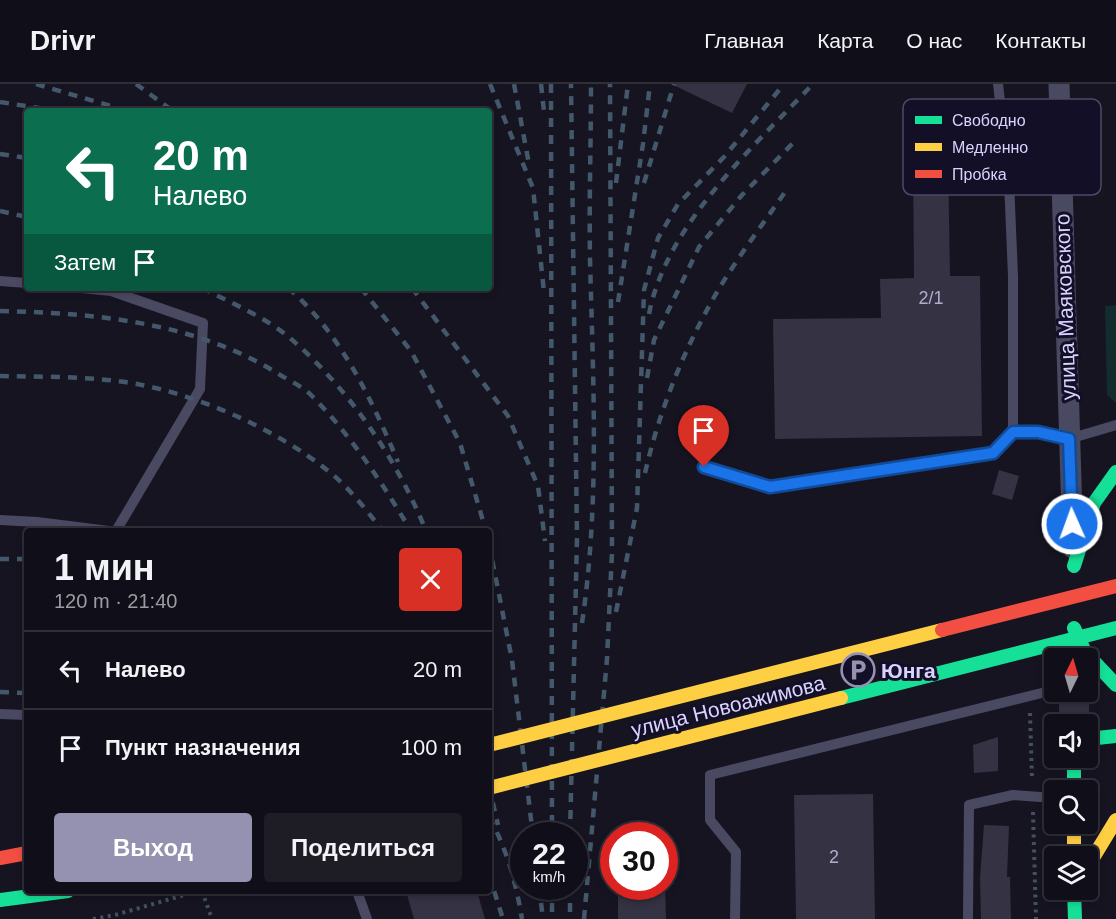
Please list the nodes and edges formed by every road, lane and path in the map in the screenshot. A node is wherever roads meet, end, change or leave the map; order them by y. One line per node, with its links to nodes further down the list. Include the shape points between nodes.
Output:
1 (998, 84): 3 (lane)
2 (1059, 84): 4 (street, улица Маяковского)
3 (1000, 99)
4 (1059, 99)
5 (1010, 195): 11 (lane)
6 (1062, 195): 12 (street, улица Маяковского)
7 (0, 281): 8 (lane)
8 (24, 283)
9 (111, 291): 17 (lane, via 203,323 200,389)
10 (1116, 425): 12 (lane)
11 (1013, 432): 12 (lane, via 1038,432); 13 (lane, via 993,453 770,487)
12 (1069, 439): 18 (street, улица Маяковского)
13 (704, 467)
14 (1116, 472): 18 (main road, via 1094,503)
15 (0, 520): 16 (lane)
16 (85, 528)
17 (118, 528)
18 (1074, 566)
19 (1116, 586): 28 (main road, улица Новоажимова, bridge)
20 (1074, 628): 22 (main road, via 1085,652)
21 (1116, 628): 29 (main road, улица Новоажимова, bridge)
22 (1116, 685)
23 (1044, 692): 44 (lane, via 710,775 710,820 736,852)
24 (0, 714): 25 (lane)
25 (24, 714)
26 (1116, 736): 27 (main road)
27 (1098, 738)
28 (492, 744)
29 (492, 787)
30 (1044, 797): 45 (lane, via 1013,795 969,805)
31 (1116, 820): 32 (main road)
32 (1098, 850)
33 (24, 854): 34 (main road)
34 (0, 858)
35 (45, 894): 39 (main road)
36 (189, 894): 41 (path)
37 (201, 894): 42 (path)
38 (358, 894): 43 (lane)
39 (0, 900)
40 (1074, 900): 46 (main road)
41 (93, 919)
42 (212, 919)
43 (367, 919)
44 (735, 919)
45 (968, 919)
46 (1075, 919)

